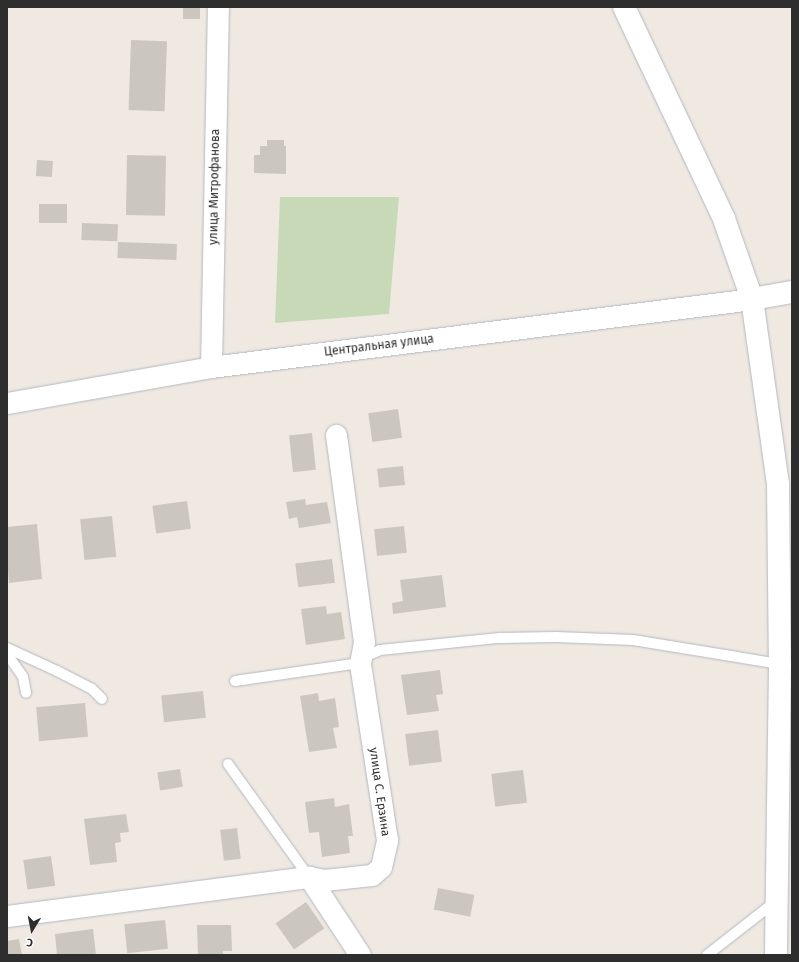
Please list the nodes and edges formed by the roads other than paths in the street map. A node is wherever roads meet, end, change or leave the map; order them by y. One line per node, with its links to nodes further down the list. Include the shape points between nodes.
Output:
1 (218, 7): 5 (street, улица Митрофанова)
2 (624, 7): 4 (street, via 724,219)
3 (792, 292): 4 (street)
4 (752, 299): 5 (street, Центральная улица); 11 (street, via 778,484)
5 (211, 367): 6 (street, Центральная улица)
6 (7, 403)
7 (336, 435): 10 (street, улица С. Ерзина, via 364,642)
8 (7, 648): 14 (lane, via 92,689)
9 (7, 654): 13 (lane, via 23,677)
10 (360, 663): 11 (lane, via 380,650 499,638 556,637 634,640); 12 (lane); 16 (street, улица С. Ерзина, via 387,840 384,855 381,867 372,875 324,880)
11 (780, 664): 17 (street)
12 (235, 681)
13 (26, 693)
14 (102, 699)
15 (228, 764): 16 (lane)
16 (309, 877): 18 (street, улица С. Ерзина); 19 (street)
17 (776, 901): 20 (lane); 21 (street)
18 (7, 916)
19 (360, 955)
20 (707, 955)
21 (776, 955)

